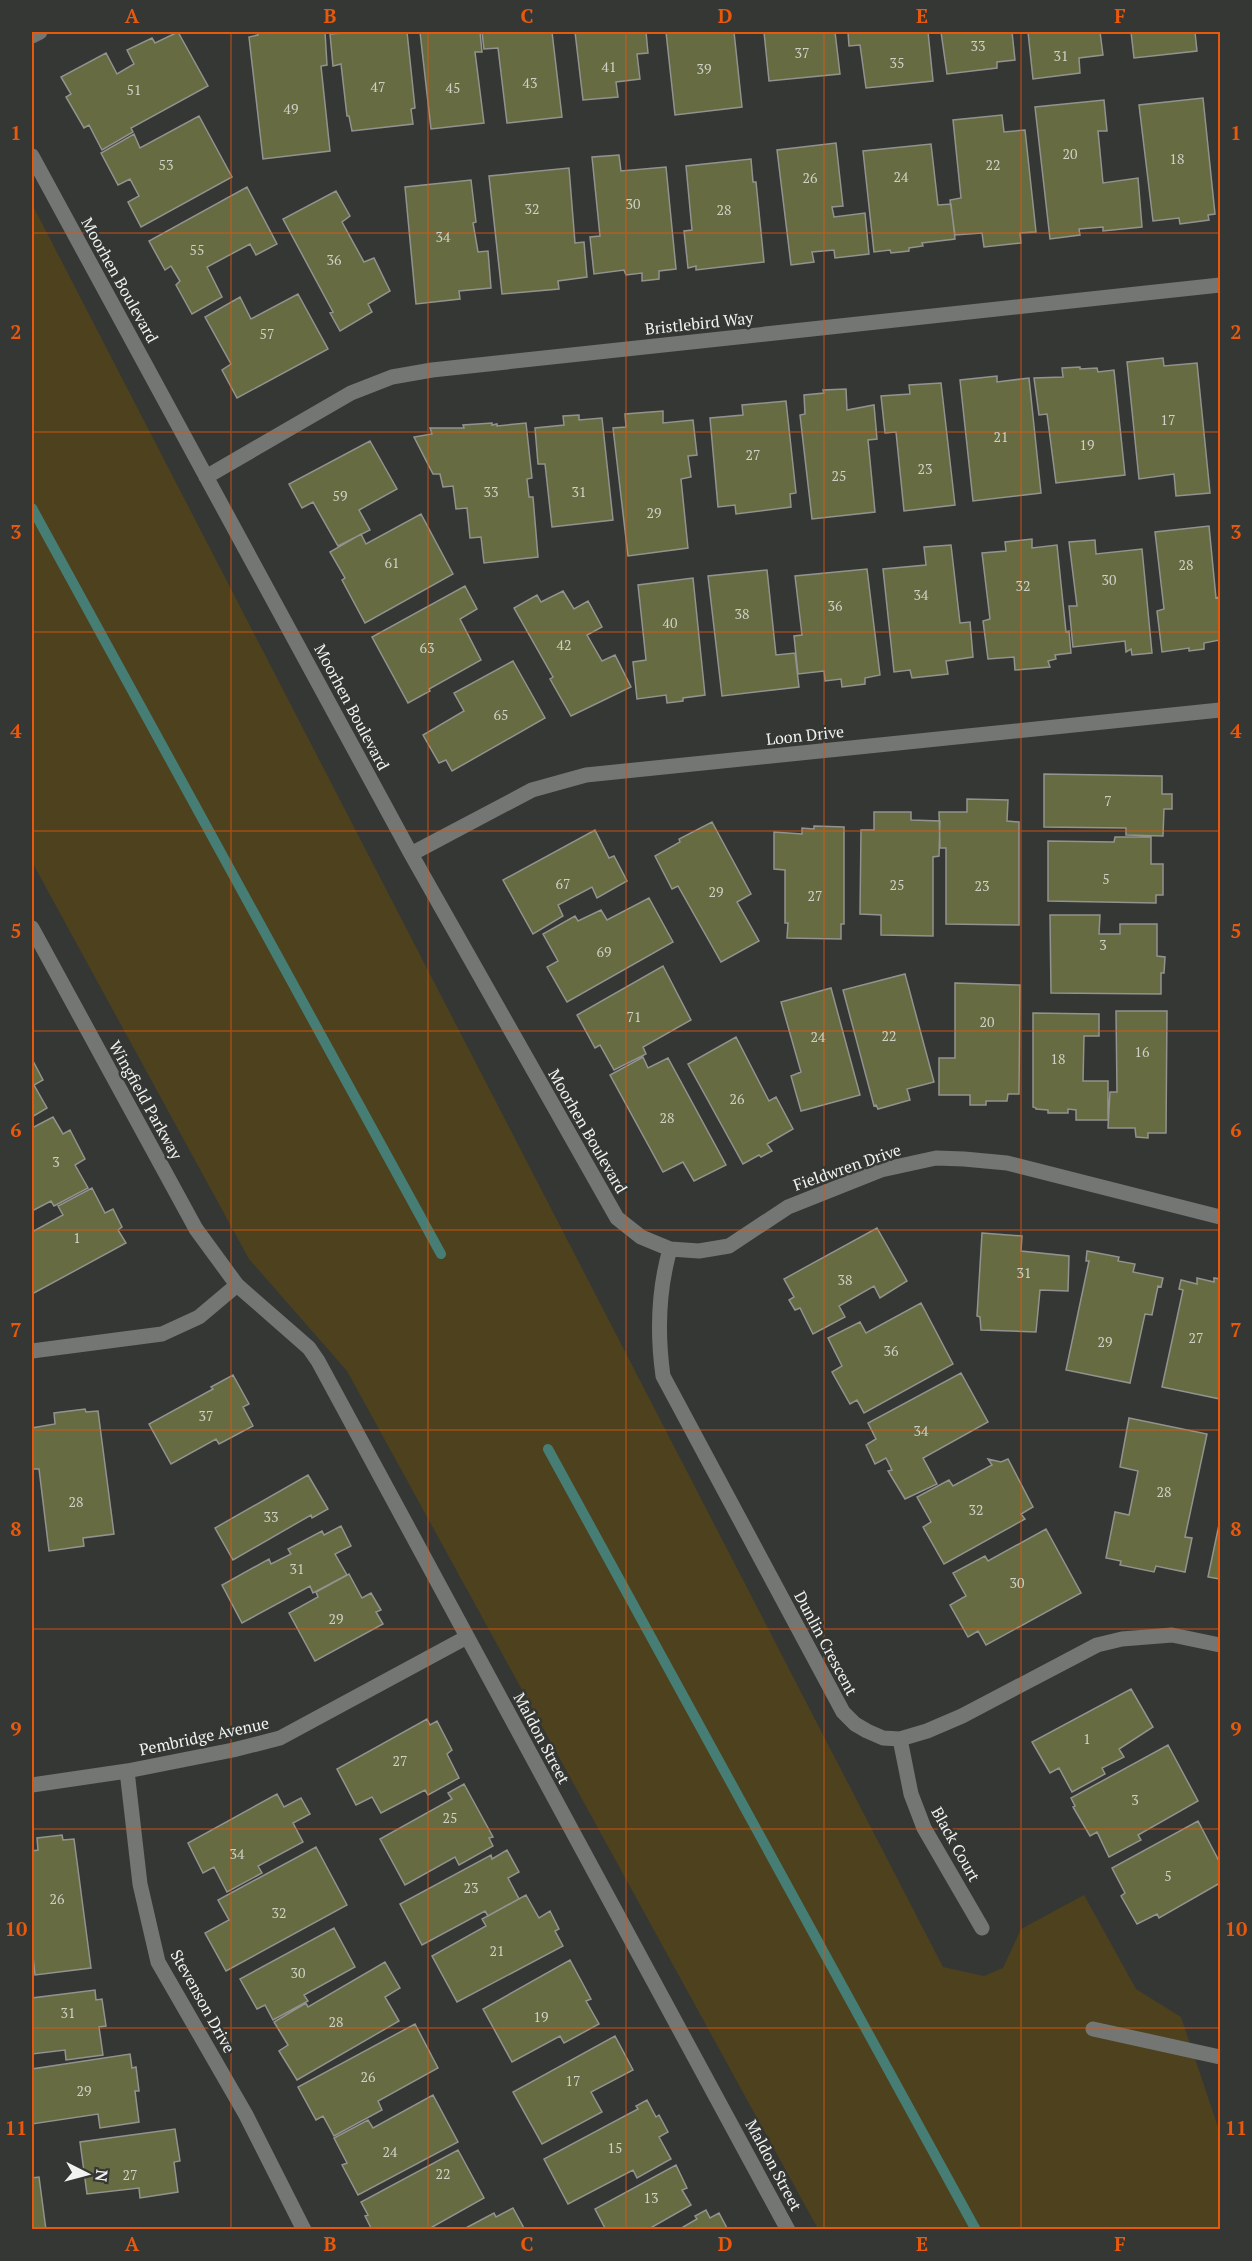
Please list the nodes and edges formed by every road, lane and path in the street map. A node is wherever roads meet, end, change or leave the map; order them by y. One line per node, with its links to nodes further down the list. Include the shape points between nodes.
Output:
1 (40, 32): 2 (street)
2 (32, 36)
3 (32, 156): 5 (street, Moorhen Boulevard)
4 (1221, 285): 5 (street, Bristlebird Way, via 392,377 351,393)
5 (206, 477): 7 (street, Moorhen Boulevard)
6 (1221, 710): 7 (street, Loon Drive, via 586,775 532,790)
7 (411, 854): 10 (street, Moorhen Boulevard, via 617,1218 641,1237)
8 (32, 928): 11 (street, Wingfield Parkway, via 196,1229)
9 (1220, 1212): 10 (street, Fieldwren Drive, via 1007,1164 936,1158 881,1170 788,1207 729,1246 699,1251)
10 (670, 1249): 15 (street, Dunlin Crescent, via 659,1312 663,1376 843,1712 867,1731 883,1738)
11 (237, 1285): 12 (street, via 199,1317 162,1334); 13 (street, Maldon Street, via 309,1348)
12 (32, 1351)
13 (467, 1637): 16 (street, Pembridge Avenue, via 280,1738); 22 (street, Maldon Street)
14 (1221, 1645): 15 (street, Dunlin Crescent, via 1172,1635 1122,1638 1097,1645 962,1716)
15 (900, 1739): 18 (street, Black Court, via 911,1794 924,1828)
16 (127, 1771): 17 (street, Pembridge Avenue); 21 (street, Stevenson Drive, via 140,1884 158,1962 246,2115)
17 (32, 1785)
18 (982, 1928)
19 (1093, 2030): 20 (street)
20 (1221, 2057)
21 (304, 2229)
22 (788, 2229)

